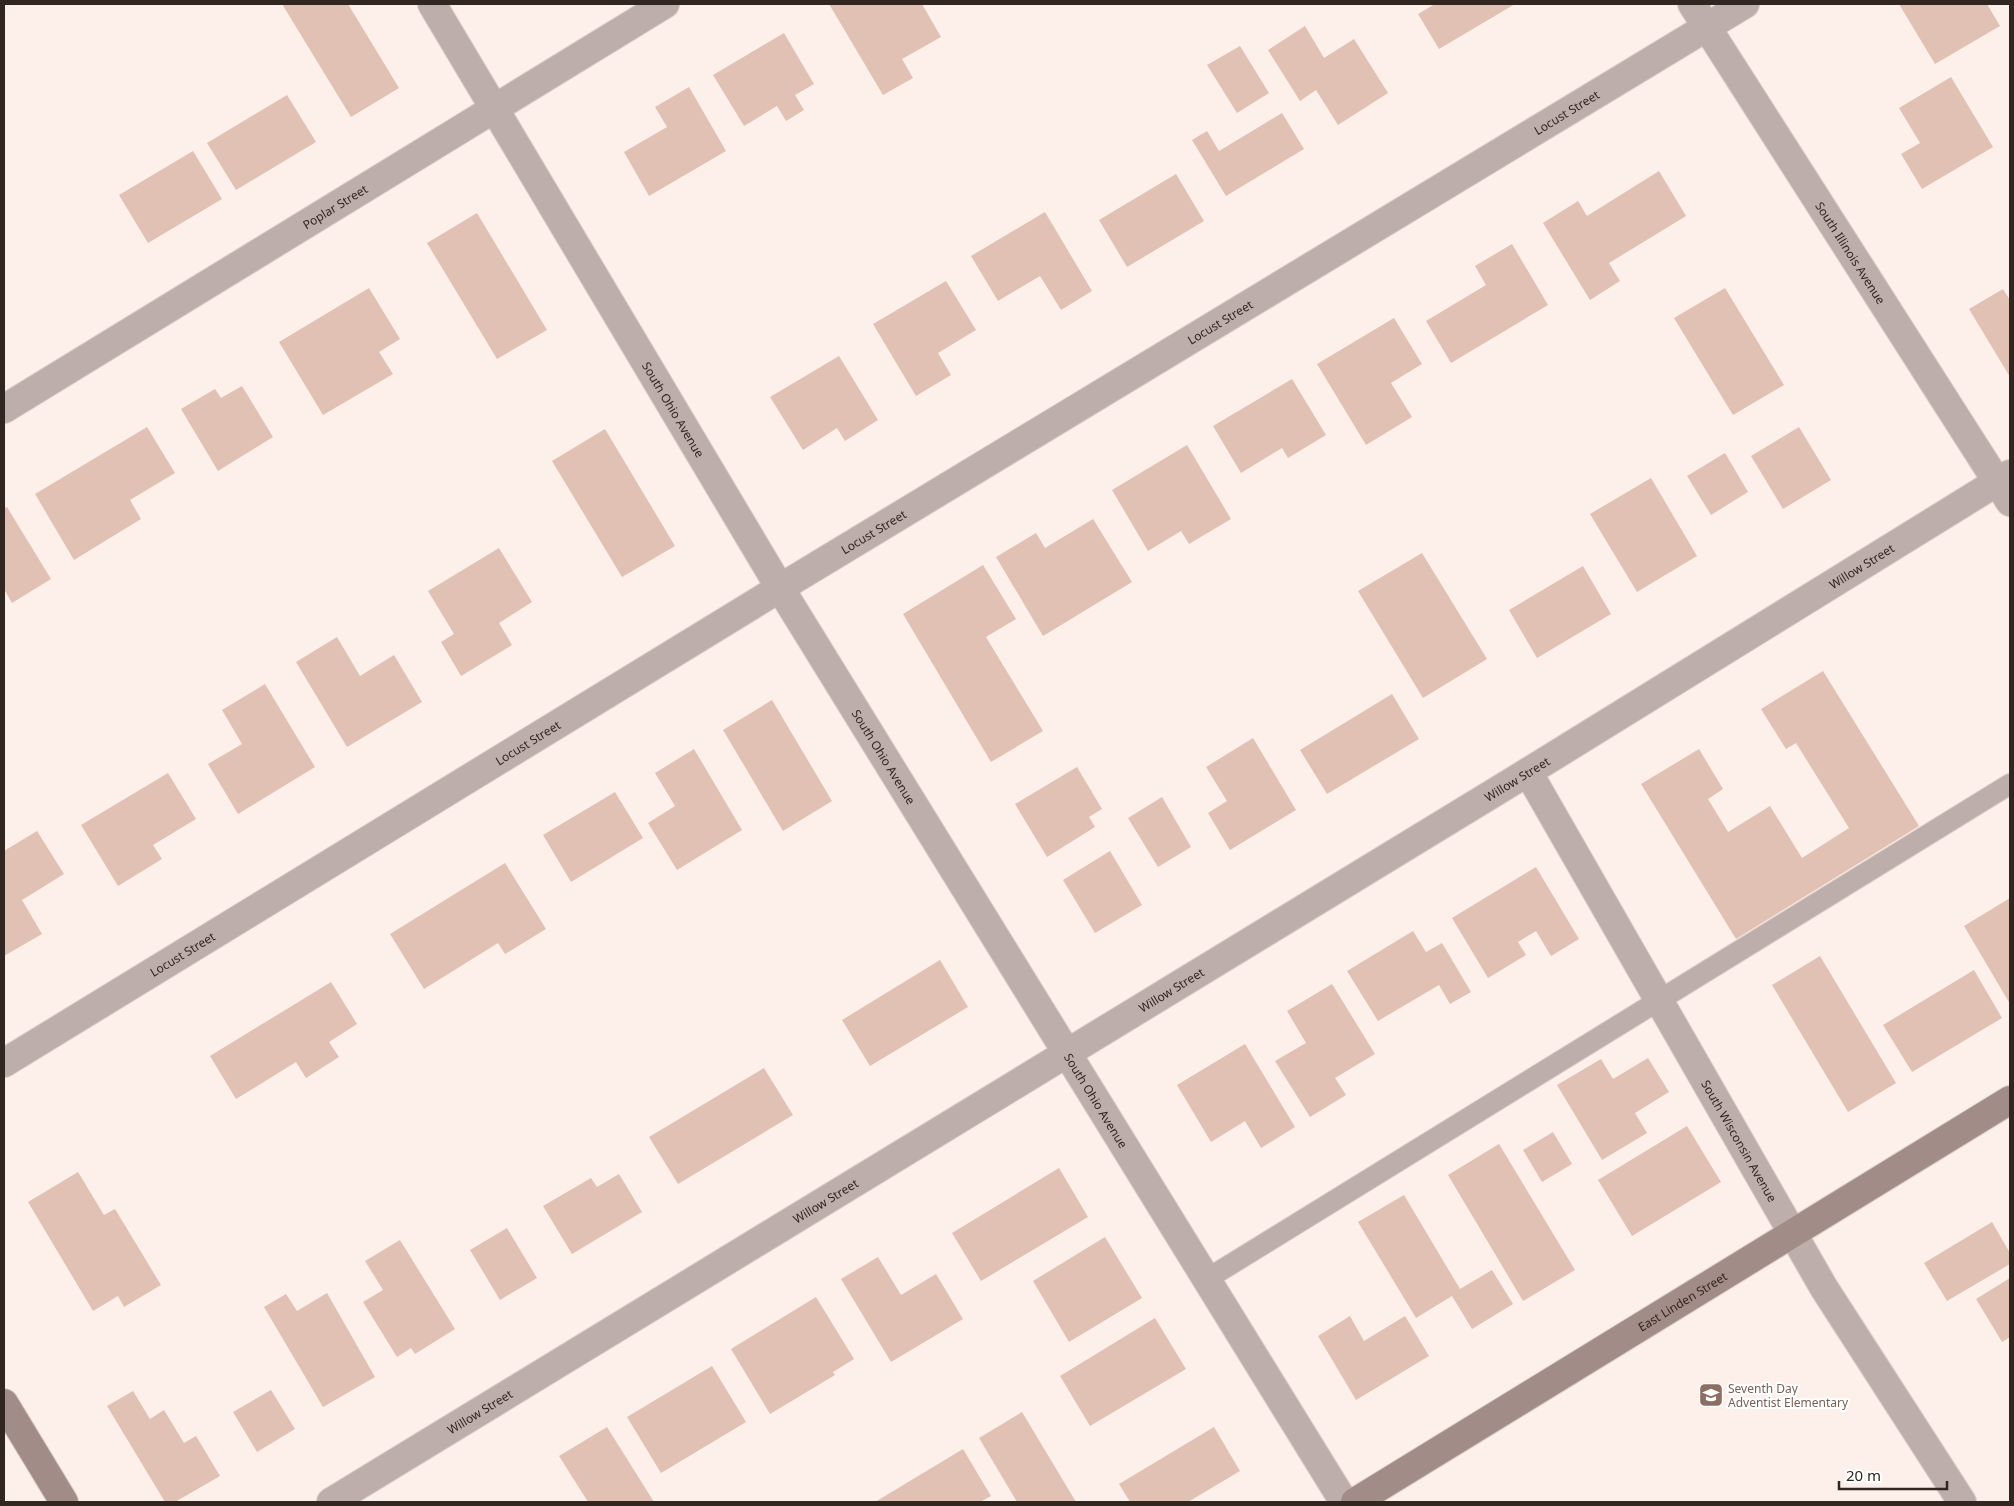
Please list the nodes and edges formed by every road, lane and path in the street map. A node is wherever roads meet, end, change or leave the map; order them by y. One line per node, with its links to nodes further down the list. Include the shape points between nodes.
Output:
1 (432, 4): 6 (street, South Ohio Avenue)
2 (665, 4): 6 (street, Poplar Street)
3 (1692, 4): 5 (street, South Illinois Avenue)
4 (1745, 4): 5 (street, Locust Street)
5 (1707, 27): 8 (street, South Illinois Avenue); 9 (street, Locust Street)
6 (494, 107): 7 (street, Poplar Street); 9 (street, South Ohio Avenue)
7 (4, 409)
8 (2006, 486): 10 (street, Willow Street)
9 (780, 588): 13 (street, South Ohio Avenue); 14 (street, Locust Street)
10 (1528, 772): 12 (street, South Wisconsin Avenue); 13 (street, Willow Street)
11 (2010, 784): 12 (lane)
12 (1659, 1000): 16 (street, South Wisconsin Avenue); 17 (lane)
13 (1067, 1054): 17 (street, South Ohio Avenue); 20 (street, Willow Street)
14 (4, 1063)
15 (2010, 1100): 16 (main road, East Linden Street)
16 (1793, 1234): 22 (main road, East Linden Street); 23 (street, South Wisconsin Avenue, via 1824,1288)
17 (1207, 1280): 21 (street, South Ohio Avenue)
18 (4, 1402): 19 (main road)
19 (64, 1502)
20 (331, 1502)
21 (1344, 1502)
22 (1355, 1502)
23 (1962, 1502)

